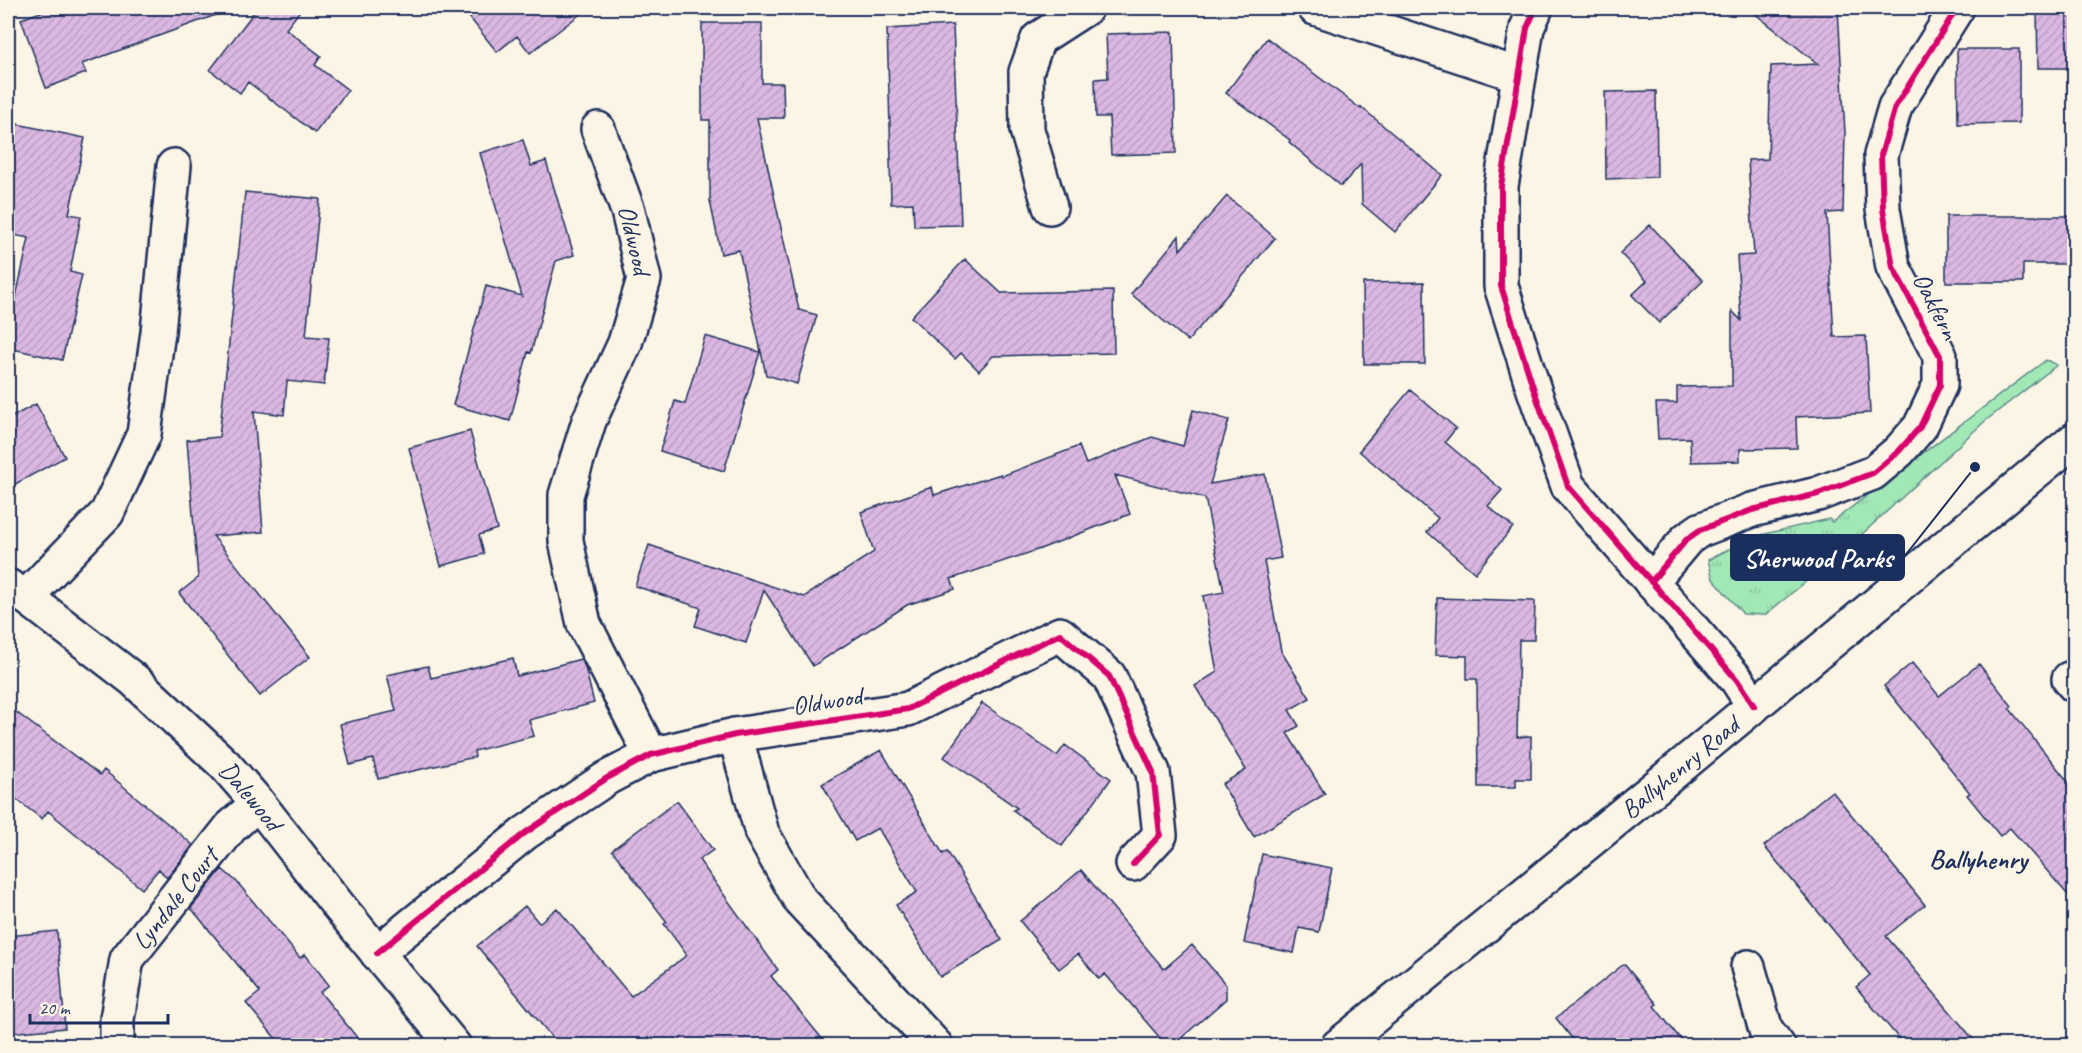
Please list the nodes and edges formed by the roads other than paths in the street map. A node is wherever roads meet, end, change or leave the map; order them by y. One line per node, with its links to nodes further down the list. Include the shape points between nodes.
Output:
1 (1086, 8): 8 (street, via 1038,39 1026,72 1027,130)
2 (1315, 8): 5 (street)
3 (1536, 8): 5 (street, via 1527,28)
4 (1957, 8): 10 (street, Oakfern, via 1895,107 1881,155 1883,209 1893,267 1940,356 1940,386 1920,427 1873,473 1700,530 1687,539)
5 (1519, 75): 10 (street, via 1501,186 1501,286 1568,486)
6 (598, 129): 14 (street, Oldwood, via 628,211 644,279 625,343 589,422 566,495 566,541 584,624)
7 (174, 166): 11 (street, via 144,434 107,513)
8 (1050, 207)
9 (2074, 440): 12 (street, Ballyhenry Road)
10 (1651, 582): 12 (street, via 1737,680)
11 (17, 592): 15 (street, Dalewood, via 134,680 225,765)
12 (1754, 706): 22 (street, Ballyhenry Road)
13 (735, 735): 14 (street, Oldwood); 16 (street, Oldwood, via 908,709 1060,634 1108,676 1153,772 1160,835); 21 (street, via 762,833 800,900)
14 (651, 754): 17 (street, Oldwood, via 607,778 525,833)
15 (258, 803): 17 (street, Dalewood); 19 (street, Lyndale Court, via 231,826 127,959)
16 (1133, 864)
17 (377, 953): 20 (street, Dalewood)
18 (1748, 967): 23 (street, via 1766,1030)
19 (117, 1046)
20 (454, 1046)
21 (936, 1046)
22 (1338, 1046)
23 (1778, 1046)

